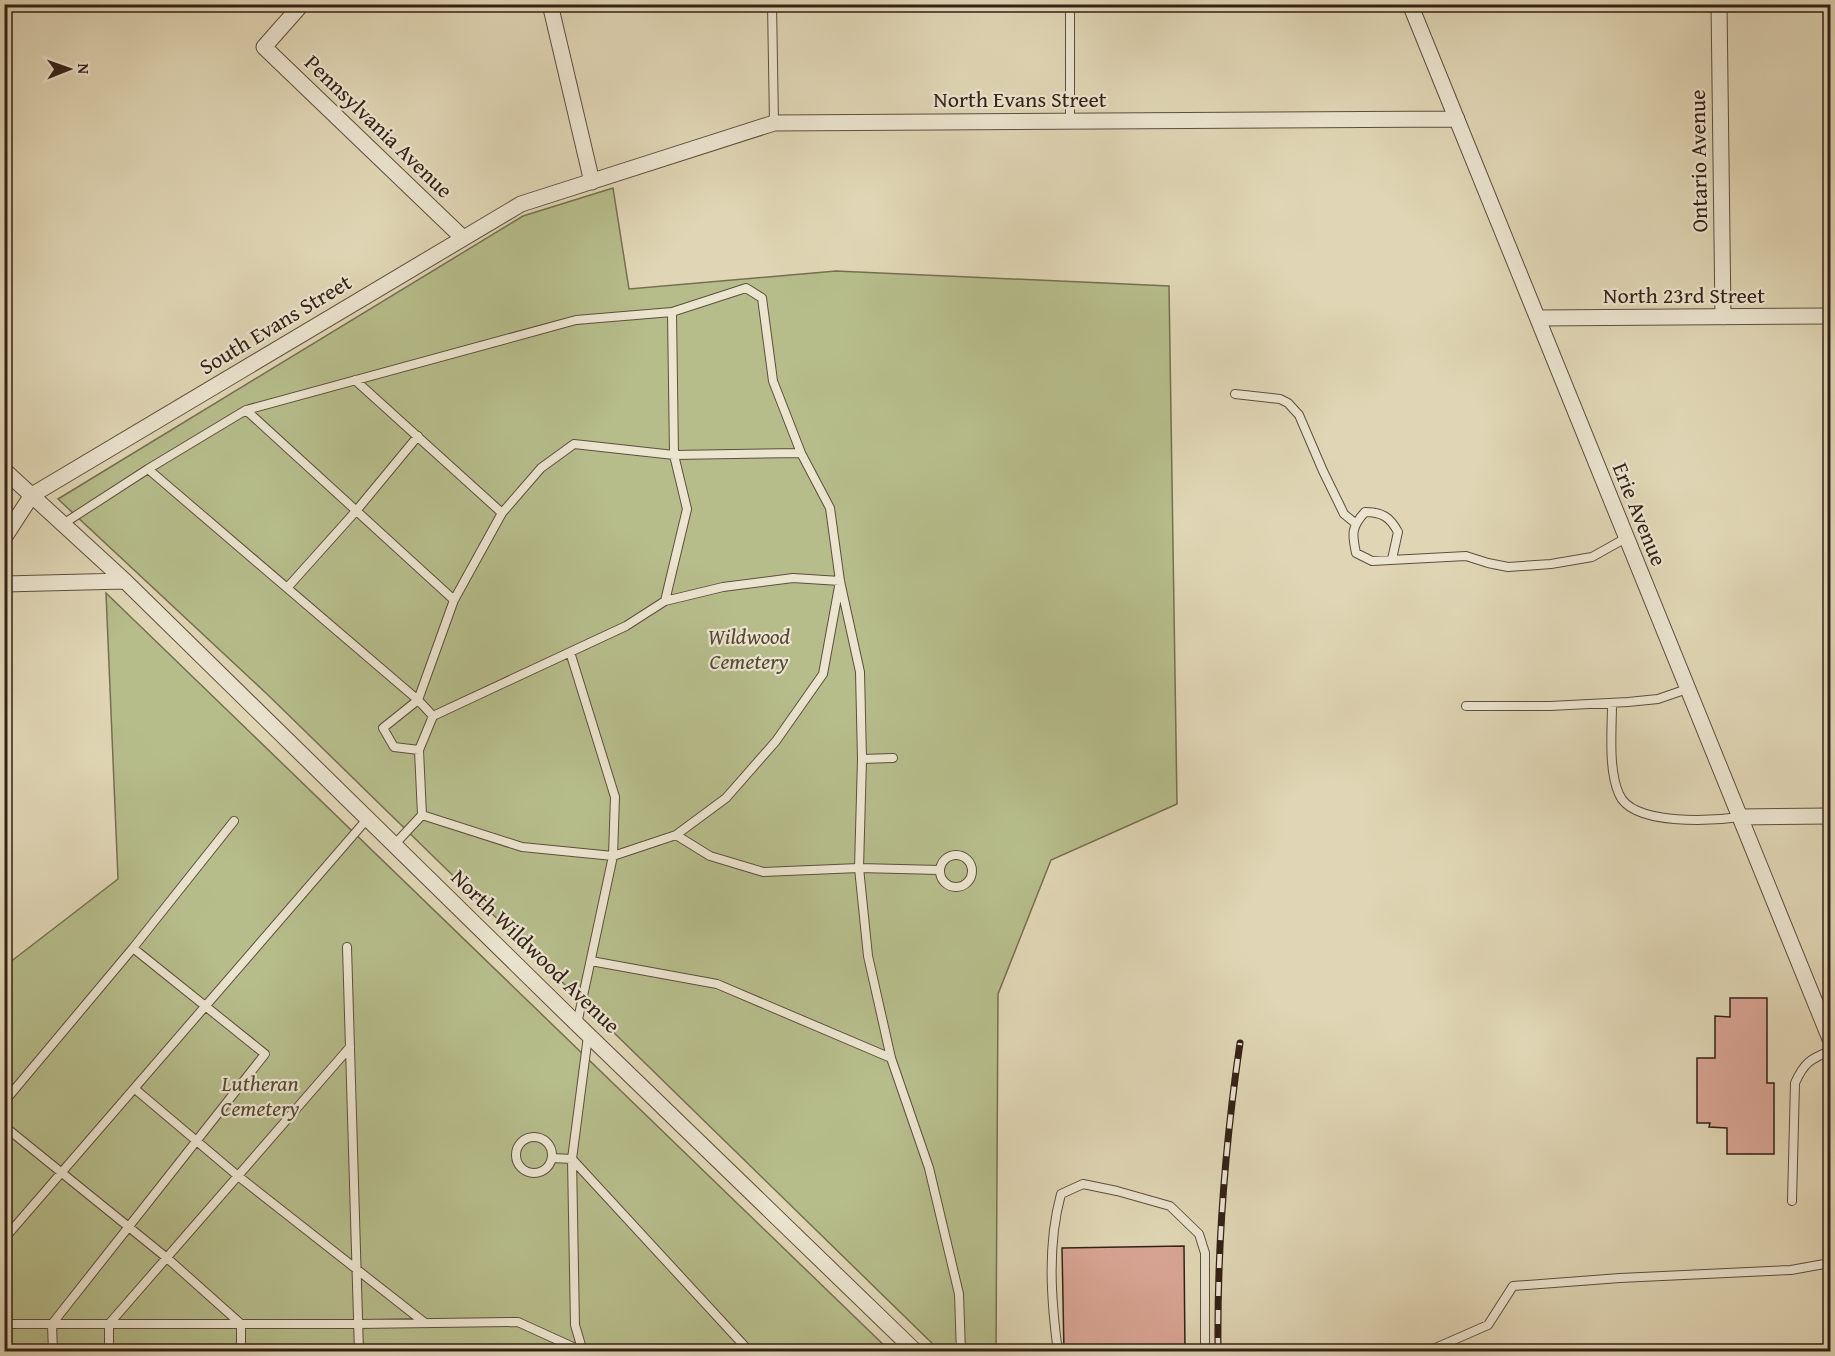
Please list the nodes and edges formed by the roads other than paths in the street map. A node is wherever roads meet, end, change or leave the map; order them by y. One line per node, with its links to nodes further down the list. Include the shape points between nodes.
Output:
1 (302, 4): 11 (street, Pennsylvania Avenue, via 264,47)
2 (550, 4): 10 (street)
3 (772, 4): 9 (lane)
4 (1070, 4): 8 (lane)
5 (1410, 4): 7 (street, Erie Avenue)
6 (1719, 4): 14 (street, Ontario Avenue)
7 (1457, 120): 8 (street, North Evans Street); 15 (street, Erie Avenue)
8 (1070, 122): 9 (street, North Evans Street)
9 (774, 123): 10 (street, North Evans Street)
10 (592, 182): 11 (street, South Evans Street, via 521,204)
11 (463, 237): 24 (street, South Evans Street)
12 (672, 312): 16 (lane, via 576,320); 20 (lane, via 746,288 762,298 773,381); 21 (lane)
13 (1830, 316): 14 (street, North 23rd Street)
14 (1723, 317): 15 (street, North 23rd Street)
15 (1538, 318): 30 (street, Erie Avenue)
16 (356, 380): 18 (lane); 19 (lane)
17 (1235, 394): 27 (lane, via 1288,403 1299,415 1344,514)
18 (246, 410): 22 (lane); 25 (lane)
19 (418, 436): 25 (lane); 26 (lane)
20 (801, 453): 21 (lane); 33 (lane, via 830,508)
21 (674, 455): 26 (lane, via 574,444 541,468); 37 (lane, via 687,509)
22 (148, 468): 28 (lane); 35 (lane)
23 (4, 470): 24 (street, North Wildwood Avenue)
24 (32, 495): 28 (street, North Wildwood Avenue); 29 (street, South Evans Street)
25 (356, 511): 35 (lane); 36 (lane)
26 (502, 513): 36 (lane)
27 (1355, 523): 31 (lane, via 1356,554 1372,561); 31 (lane, via 1365,512 1379,512 1391,520 1398,532)
28 (63, 524): 32 (street, North Wildwood Avenue)
29 (4, 538)
30 (1626, 538): 31 (lane, via 1592,558 1551,564 1508,567 1466,555); 39 (street, Erie Avenue)
31 (1392, 559)
32 (125, 581): 34 (street); 50 (street, North Wildwood Avenue)
33 (840, 581): 37 (lane, via 793,578 723,586); 46 (lane, via 860,672); 52 (lane, via 823,674 776,741 726,798)
34 (4, 584)
35 (287, 588): 40 (lane)
36 (454, 600): 40 (lane)
37 (665, 601): 38 (lane, via 626,626)
38 (570, 652): 43 (lane); 54 (lane, via 615,797)
39 (1687, 689): 41 (lane, via 1658,699); 49 (street, Erie Avenue)
40 (418, 700): 43 (lane); 44 (lane, via 383,728 394,747)
41 (1612, 703): 42 (lane); 49 (lane, via 1611,759 1619,796 1633,809 1652,816 1691,820)
42 (1466, 706)
43 (433, 716): 44 (lane)
44 (419, 750): 47 (lane)
45 (893, 758): 46 (lane)
46 (862, 759): 55 (lane)
47 (422, 815): 53 (lane); 54 (lane, via 522,847)
48 (1830, 816): 49 (street)
49 (1740, 817): 62 (street, Erie Avenue)
50 (369, 818): 53 (street, North Wildwood Avenue); 60 (lane)
51 (234, 821): 58 (lane)
52 (676, 835): 54 (lane); 55 (lane, via 710,856 763,872)
53 (395, 844): 61 (street, North Wildwood Avenue)
54 (613, 856): 59 (lane)
55 (859, 868): 56 (lane); 65 (lane, via 868,956)
56 (940, 870): 56 (lane, via 943,880 951,886 962,886 972,874 967,859 958,855 943,861)
57 (347, 947): 63 (lane)
58 (133, 948): 60 (lane); 67 (lane)
59 (591, 961): 61 (lane); 65 (lane, via 717,984)
60 (206, 1007): 66 (lane); 69 (lane, via 265,1054)
61 (583, 1029): 71 (lane); 92 (street, North Wildwood Avenue)
62 (1830, 1040)
63 (350, 1047): 73 (lane); 79 (lane)
64 (1830, 1051): 74 (lane, via 1811,1059 1795,1083)
65 (891, 1058): 93 (lane, via 929,1168 959,1294)
66 (135, 1089): 69 (lane); 72 (lane)
67 (4, 1102)
68 (4, 1126): 72 (lane)
69 (197, 1141): 73 (lane); 75 (lane)
70 (552, 1158): 70 (lane, via 542,1172 529,1173 519,1166 516,1154 520,1143 536,1137 550,1146); 71 (lane)
71 (572, 1159): 86 (lane, via 575,1325); 91 (lane)
72 (62, 1173): 75 (lane); 76 (lane)
73 (238, 1176): 77 (lane); 79 (lane)
74 (1792, 1201)
75 (128, 1228): 77 (lane); 82 (lane)
76 (4, 1239)
77 (166, 1258): 83 (lane); 84 (lane)
78 (1830, 1263): 96 (lane, via 1791,1270 1513,1286 1488,1325)
79 (357, 1271): 80 (lane); 85 (lane)
80 (425, 1323): 85 (lane); 86 (lane, via 518,1322)
81 (4, 1324): 82 (lane)
82 (52, 1324): 83 (lane); 87 (lane)
83 (109, 1324): 84 (lane); 88 (lane)
84 (242, 1324): 85 (lane); 89 (lane)
85 (358, 1324): 90 (lane)
86 (583, 1351)
87 (53, 1352)
88 (109, 1352)
89 (241, 1352)
90 (359, 1352)
91 (750, 1352)
92 (916, 1352)
93 (961, 1352)
94 (1058, 1352): 95 (lane, via 1052,1275 1054,1220 1061,1194 1083,1184 1170,1206 1199,1234 1205,1253)
95 (1205, 1352)
96 (1419, 1352)

